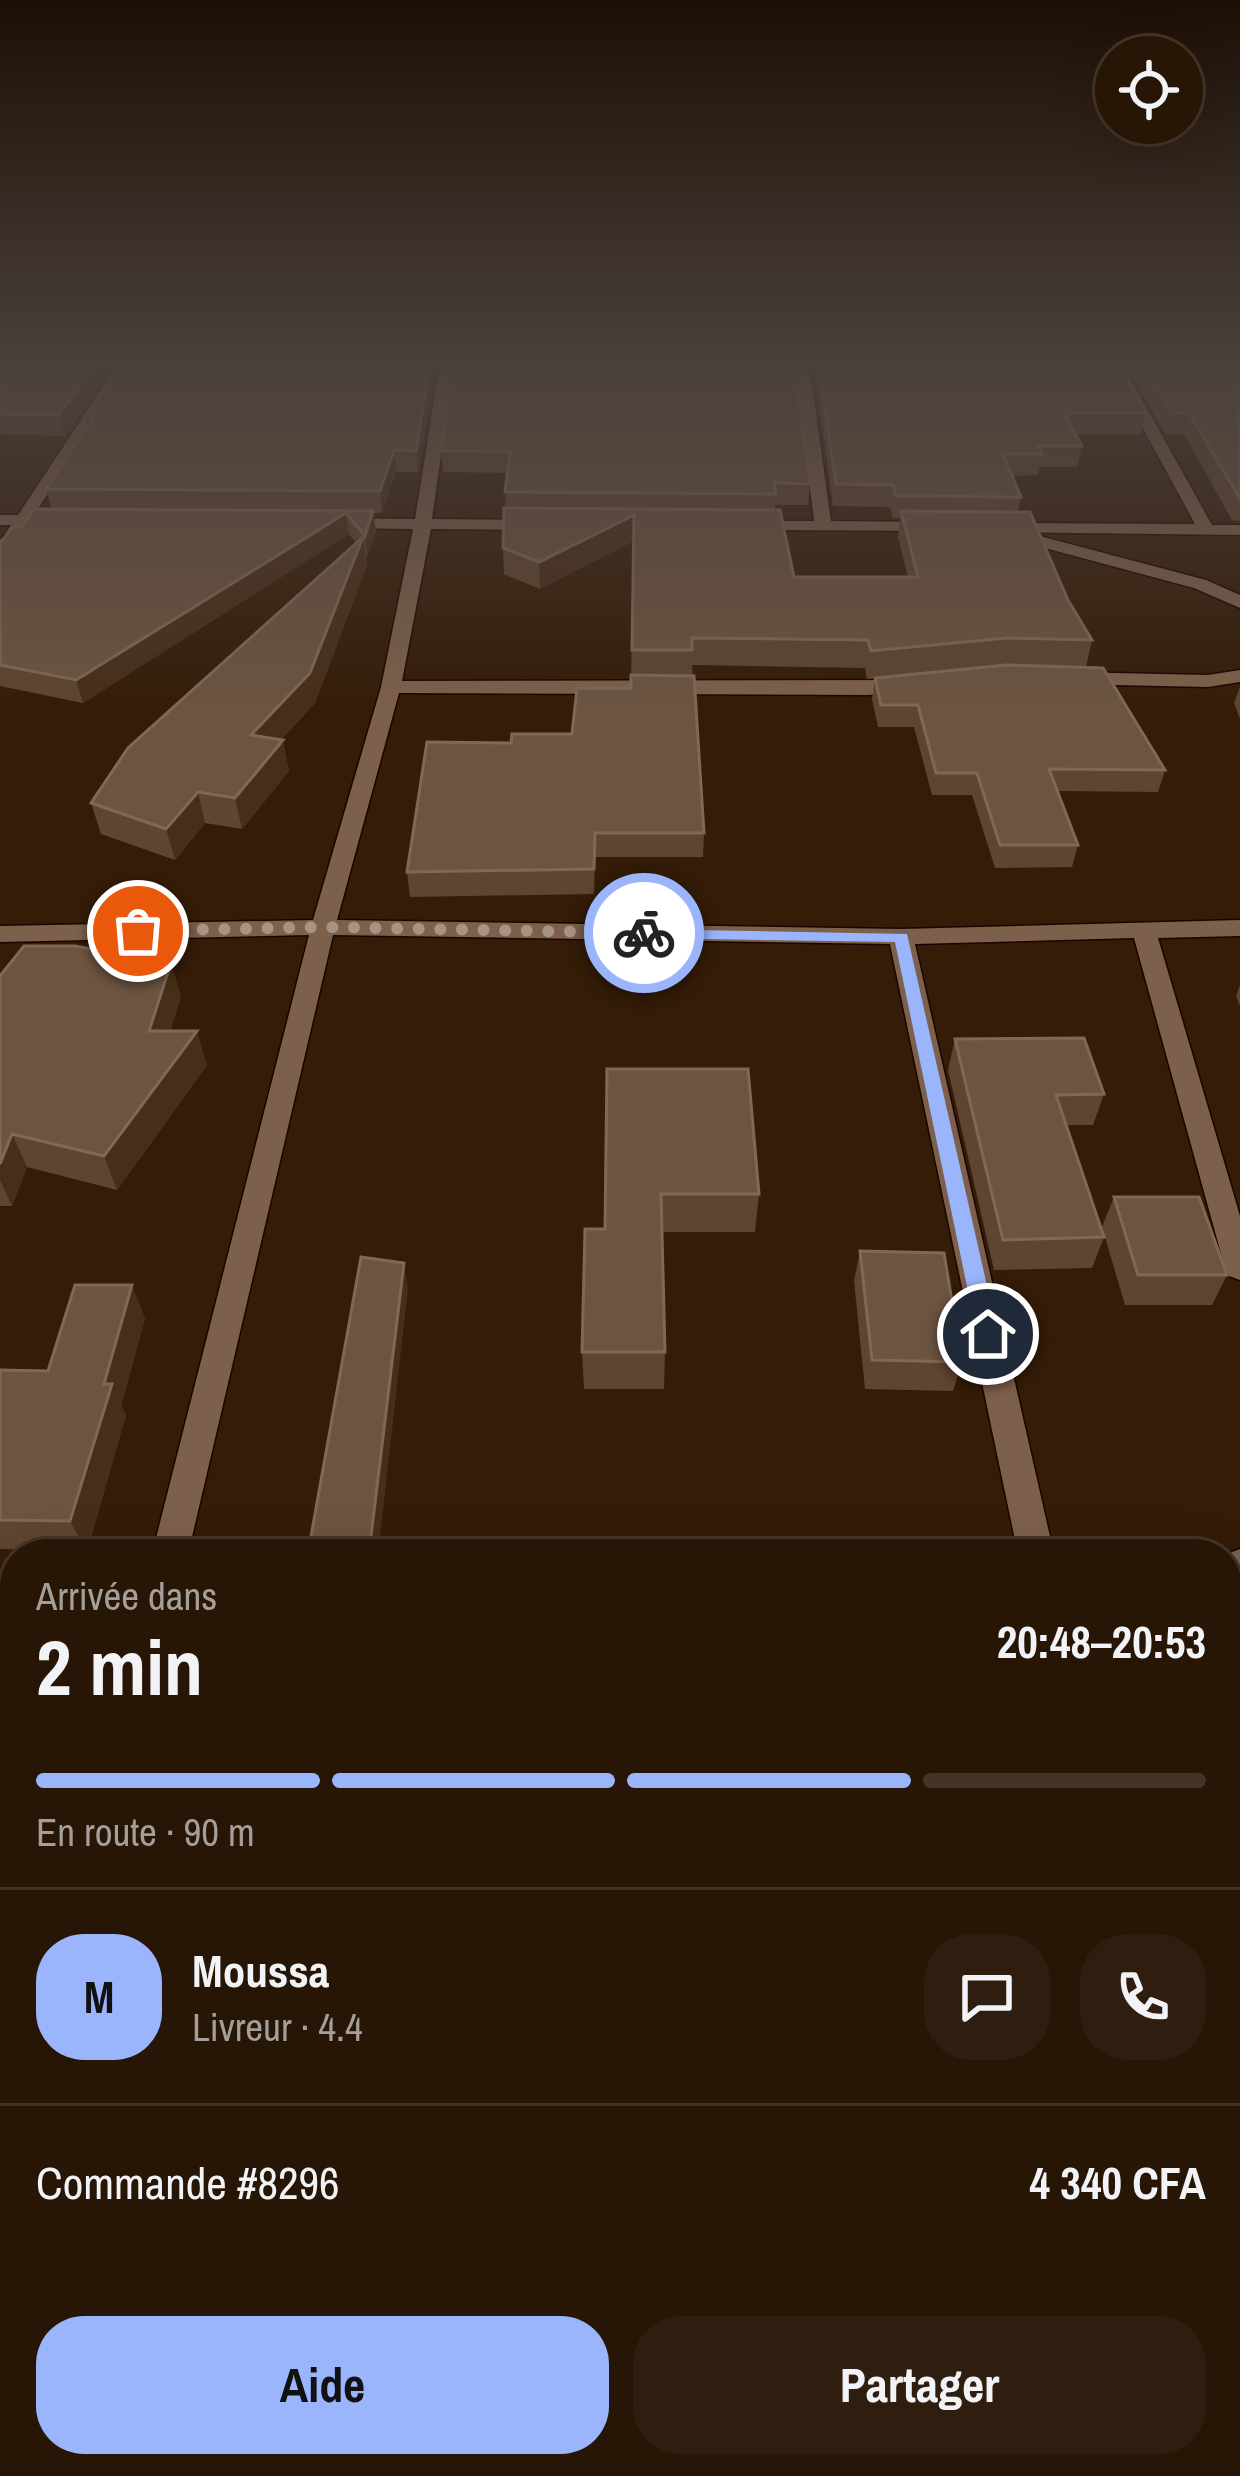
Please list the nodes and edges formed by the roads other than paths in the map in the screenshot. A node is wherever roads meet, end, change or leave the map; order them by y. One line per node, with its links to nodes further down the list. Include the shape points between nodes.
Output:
1 (51, 480): 6 (street)
2 (430, 480): 9 (street)
3 (817, 480): 12 (street)
4 (1179, 480): 14 (street)
5 (0, 520): 6 (street)
6 (25, 520): 7 (street); 16 (street)
7 (95, 521)
8 (306, 523): 9 (street)
9 (423, 524): 10 (street); 21 (street)
10 (564, 525)
11 (729, 526): 12 (street)
12 (823, 526): 13 (street)
13 (961, 527)
14 (1206, 529): 15 (street); 17 (street, via 983,527 1111,557)
15 (1240, 530)
16 (0, 555)
17 (1240, 602)
18 (1240, 676): 19 (street)
19 (1047, 677)
20 (934, 682): 21 (street, via 868,689)
21 (391, 687): 22 (street)
22 (323, 927): 25 (street); 26 (street); 28 (street)
23 (1240, 928): 24 (street)
24 (1144, 931): 26 (street); 27 (street)
25 (0, 934)
26 (902, 937): 29 (street)
27 (1240, 1268)
28 (174, 1539)
29 (1033, 1539)

